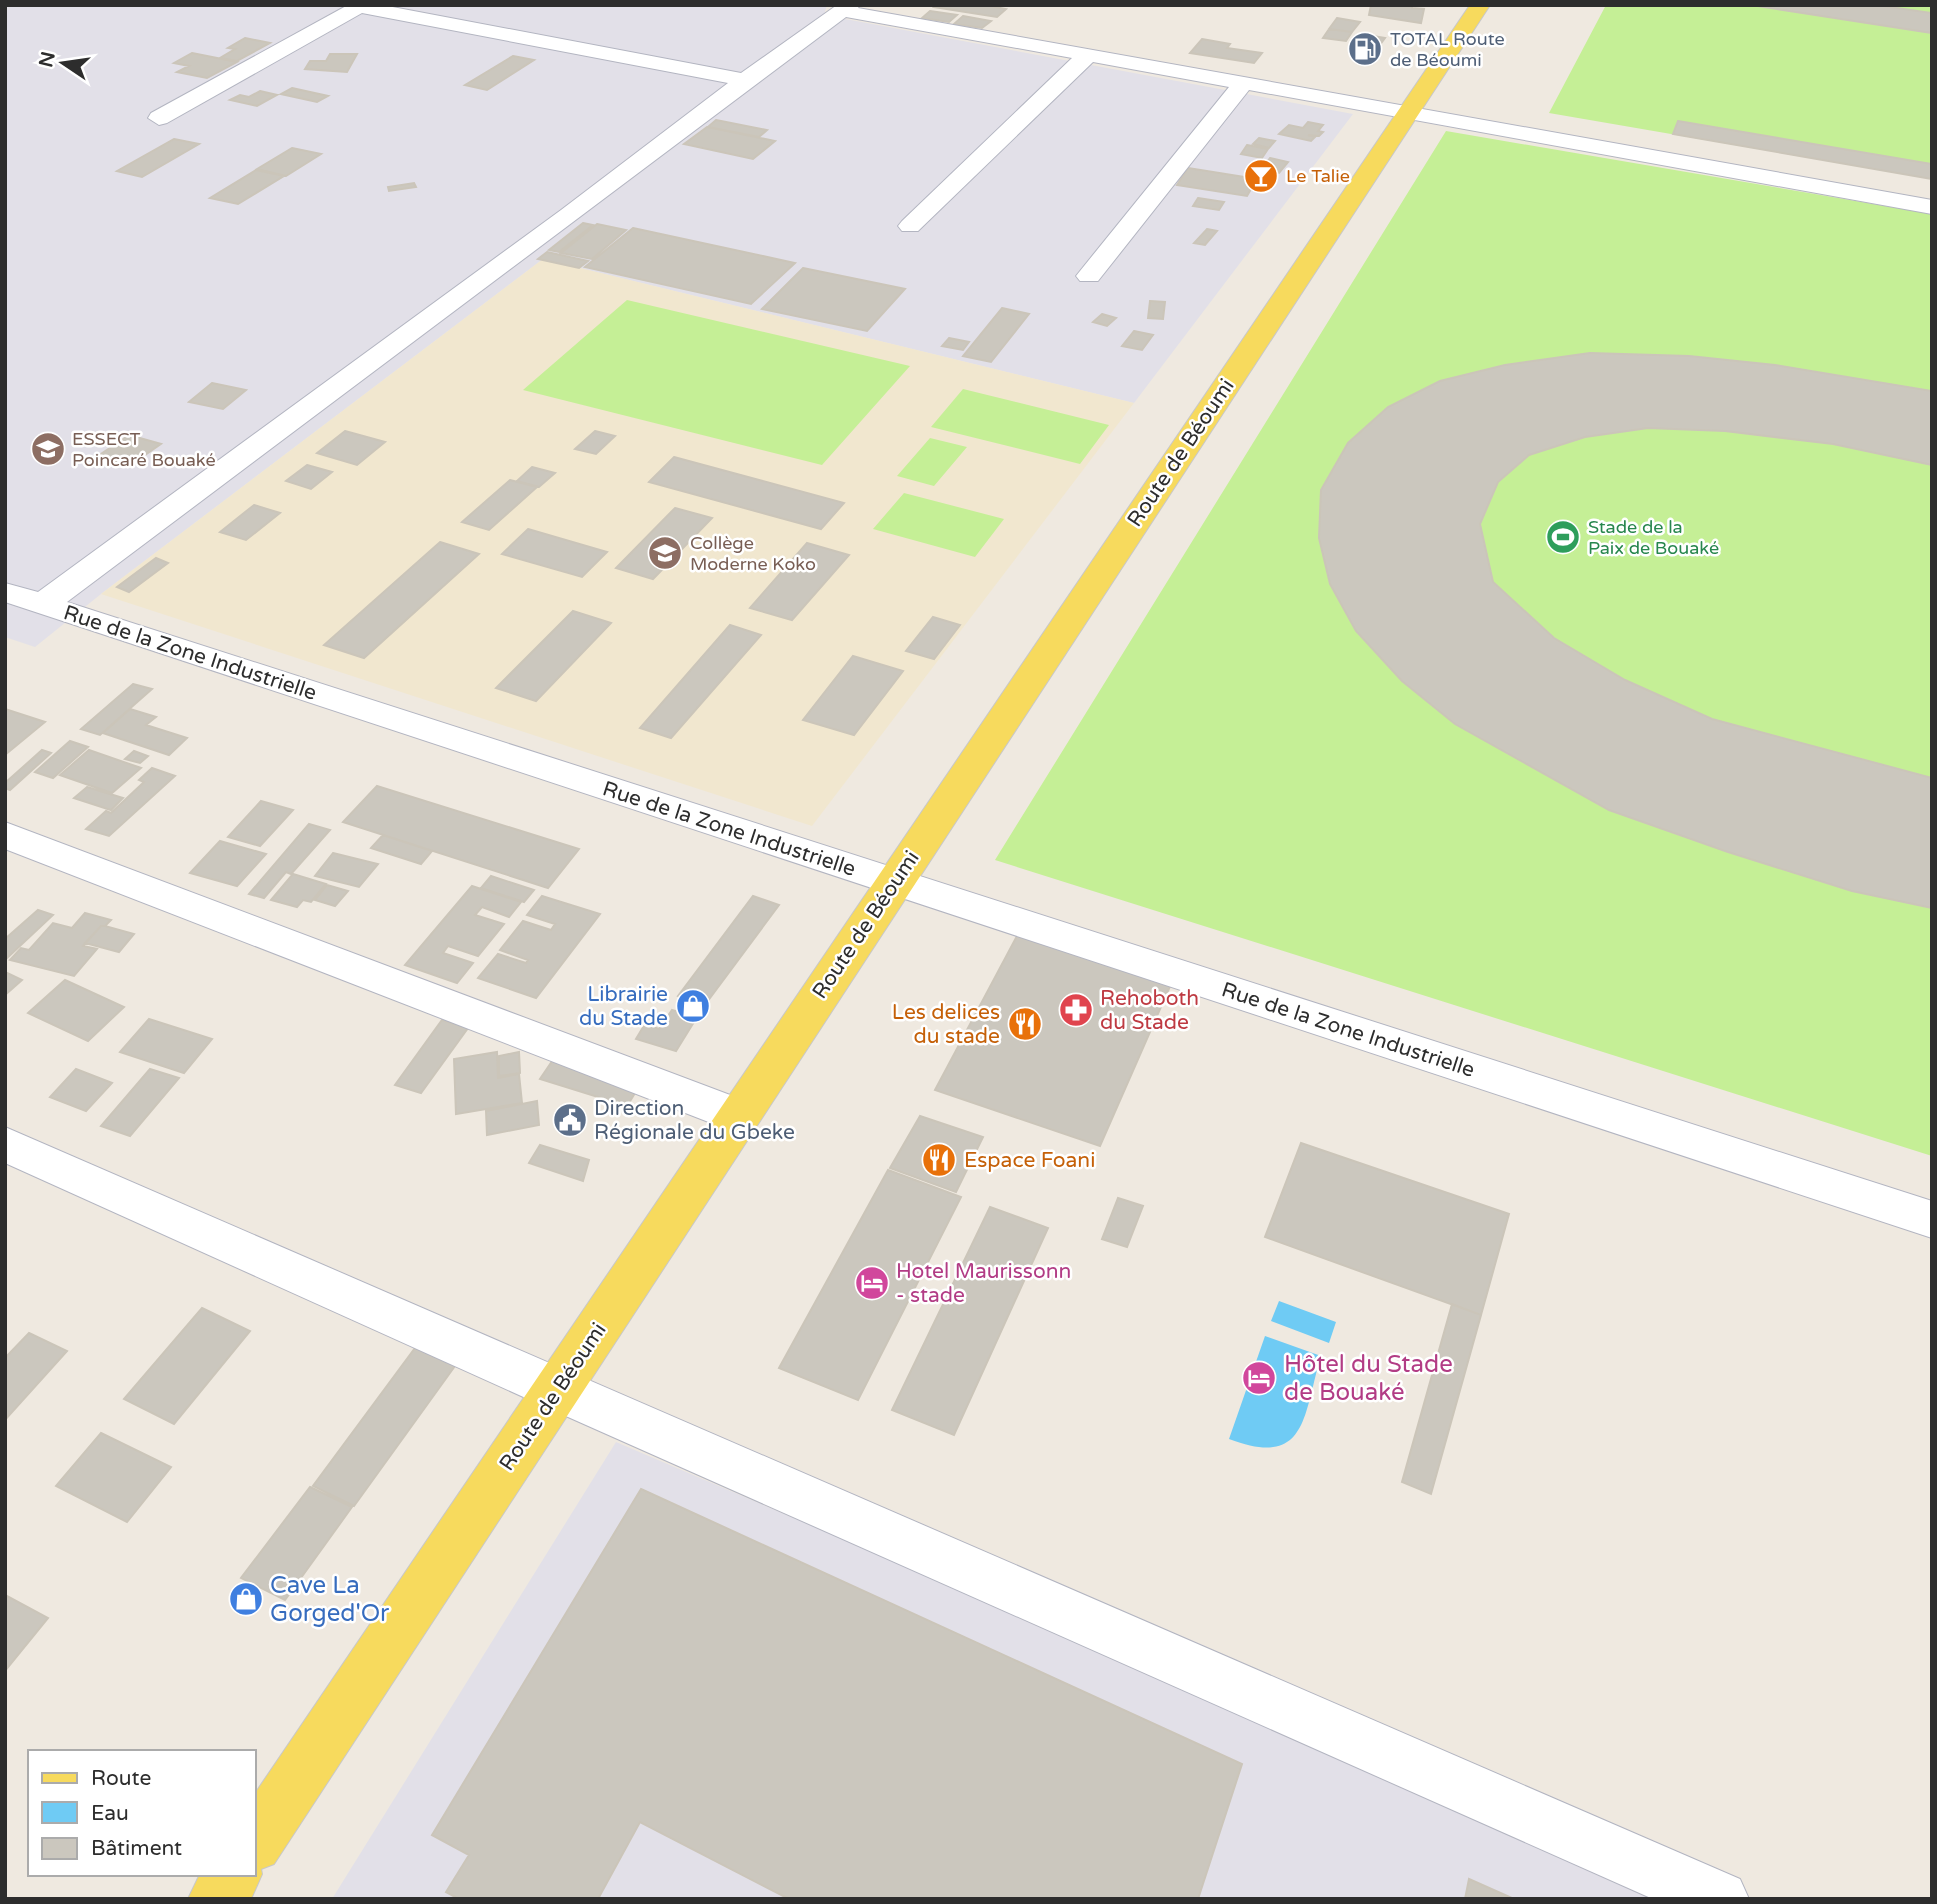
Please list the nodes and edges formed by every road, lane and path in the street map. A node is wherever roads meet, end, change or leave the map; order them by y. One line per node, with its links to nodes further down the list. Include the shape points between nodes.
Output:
1 (1479, 5): 7 (main road, Route de Béoumi)
2 (361, 6): 5 (street); 8 (street)
3 (847, 8): 4 (street); 5 (street)
4 (1087, 56): 6 (street); 10 (street)
5 (745, 80): 13 (street)
6 (1242, 84): 7 (street); 11 (street)
7 (1407, 114): 9 (street); 15 (main road, Route de Béoumi)
8 (159, 118)
9 (1932, 207)
10 (911, 226)
11 (1089, 275)
12 (5, 592): 13 (street, Rue de la Zone Industrielle)
13 (43, 604): 15 (street, Rue de la Zone Industrielle)
14 (5, 835): 16 (street)
15 (895, 882): 16 (main road, Route de Béoumi); 18 (street, Rue de la Zone Industrielle)
16 (739, 1116): 19 (main road, Route de Béoumi)
17 (5, 1144): 19 (street)
18 (1932, 1220)
19 (558, 1390): 20 (main road, Route de Béoumi); 23 (street)
20 (256, 1841)
21 (233, 1876): 22 (main road)
22 (217, 1899)
23 (1720, 1899)

